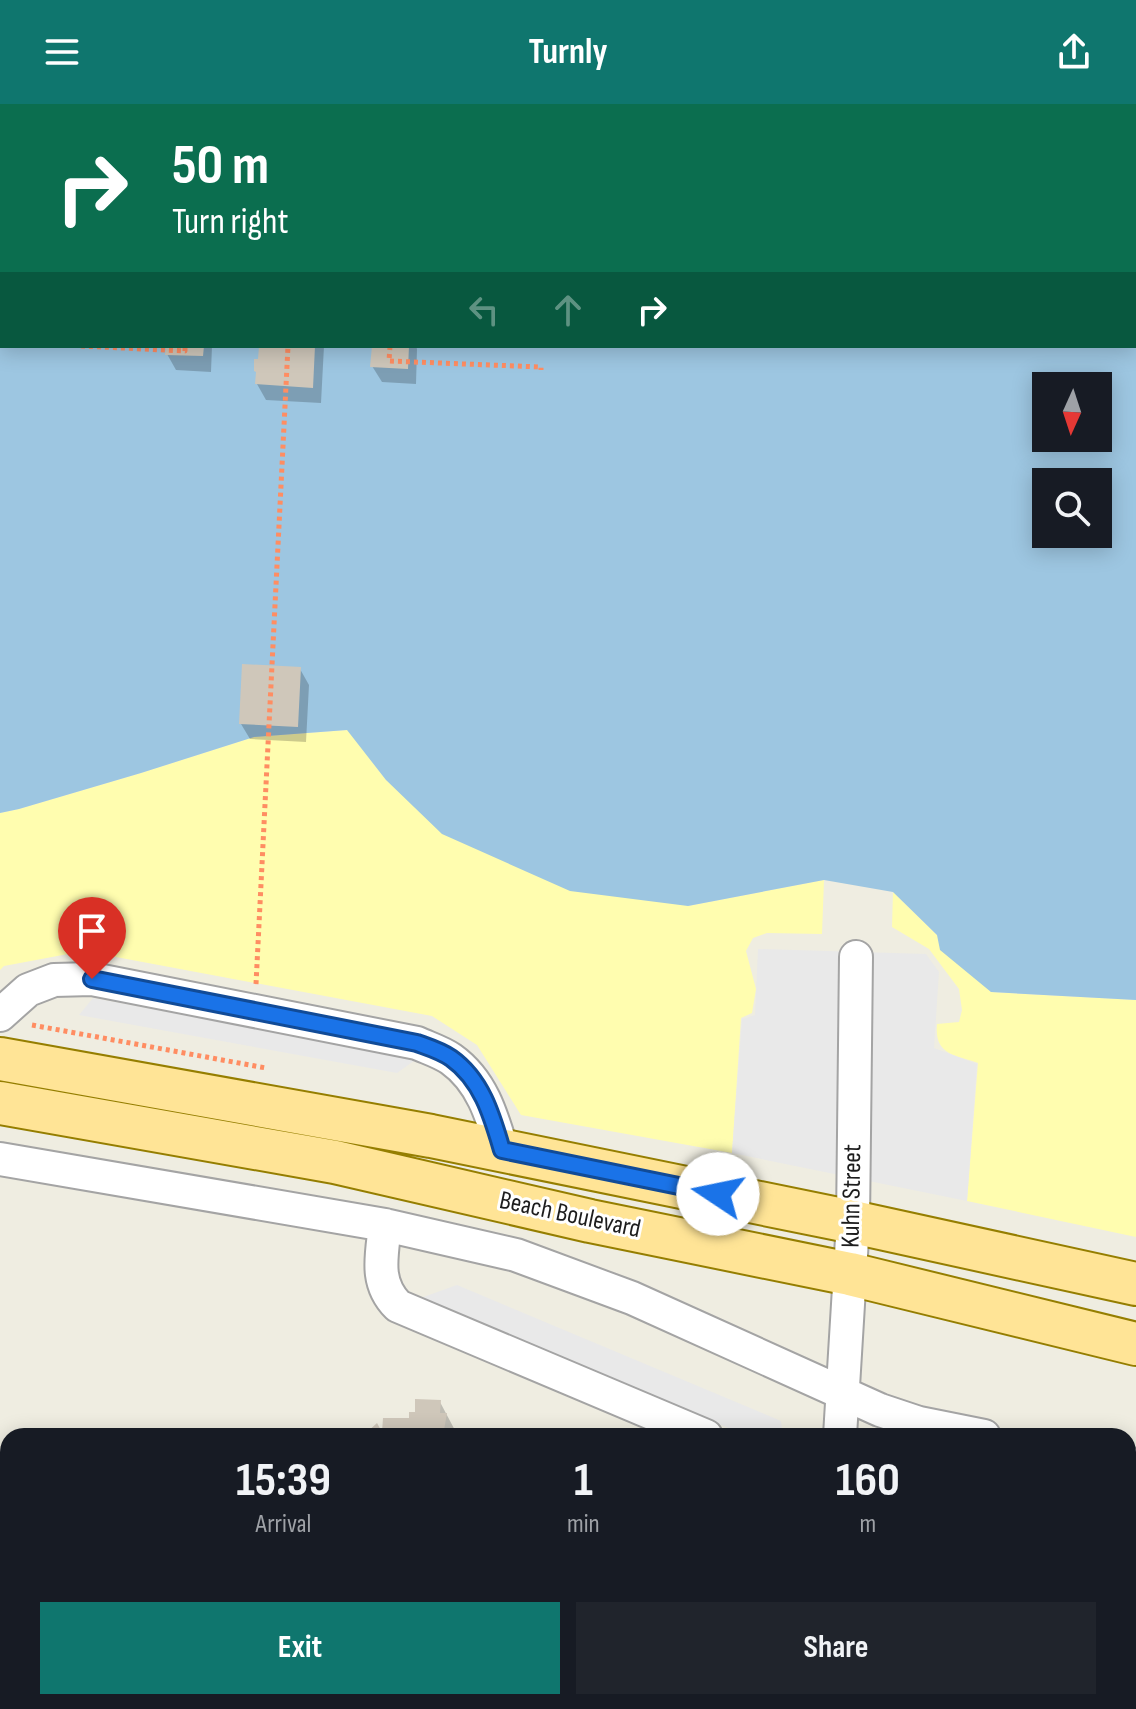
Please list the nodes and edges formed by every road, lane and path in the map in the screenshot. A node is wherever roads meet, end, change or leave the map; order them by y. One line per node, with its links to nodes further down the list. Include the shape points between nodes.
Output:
1 (123, 348): 2 (path)
2 (185, 348)
3 (288, 348): 7 (path)
4 (390, 348): 5 (path, via 389,361)
5 (541, 370)
6 (856, 957): 14 (street, Kuhn Street)
7 (256, 989)
8 (9, 1018): 10 (path); 12 (street, via 28,990 54,980 92,979 417,1043 450,1057 472,1076 491,1112)
9 (0, 1059): 12 (main road, Beach Boulevard)
10 (269, 1068)
11 (0, 1103): 16 (main road, Beach Boulevard, via 335,1162)
12 (502, 1150): 14 (main road, Beach Boulevard)
13 (0, 1159): 15 (street)
14 (853, 1222): 16 (street, Kuhn Street); 17 (main road, Beach Boulevard)
15 (385, 1225): 19 (street, via 516,1255 632,1298); 20 (street, via 381,1266 384,1284 398,1306)
16 (850, 1274): 18 (main road, Beach Boulevard); 19 (street, Kuhn Street)
17 (1136, 1284)
18 (1136, 1344)
19 (843, 1393): 21 (street, Kuhn Street); 22 (street)
20 (687, 1428)
21 (841, 1428)
22 (944, 1428)

